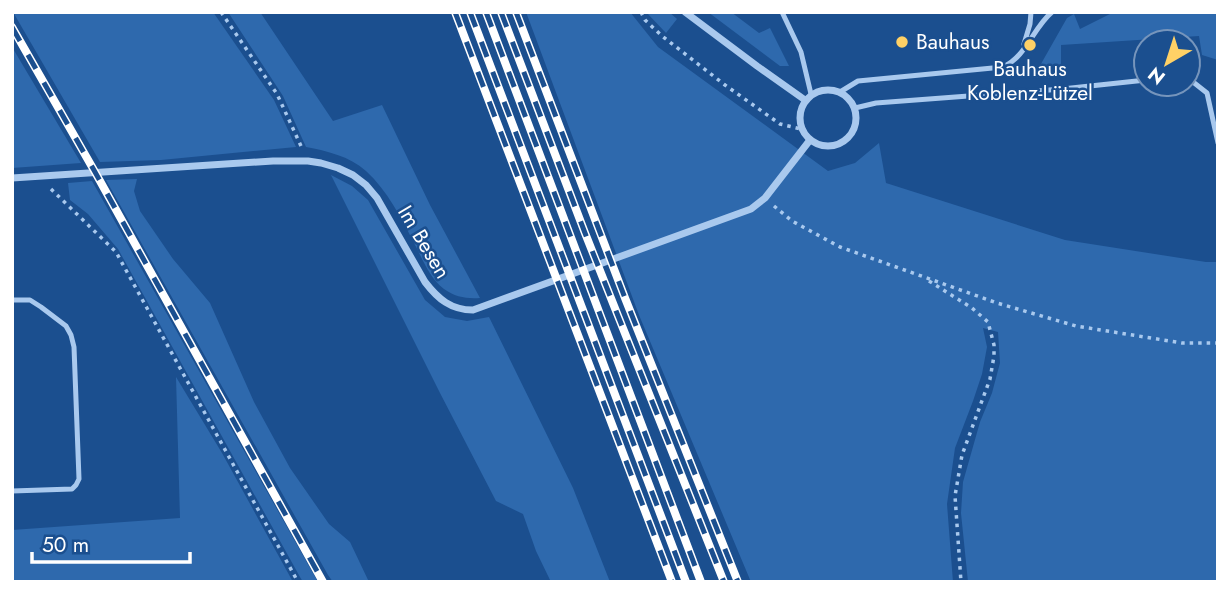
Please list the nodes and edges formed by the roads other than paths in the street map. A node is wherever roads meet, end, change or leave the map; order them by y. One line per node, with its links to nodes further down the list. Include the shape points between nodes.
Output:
1 (685, 12): 9 (street)
2 (782, 12): 9 (lane, via 801,52)
3 (1031, 12): 5 (lane)
4 (1052, 12): 5 (lane)
5 (1022, 50): 8 (lane, via 1003,67 858,81)
6 (1132, 82): 10 (lane)
7 (1202, 88): 12 (lane, via 1208,93)
8 (840, 92): 9 (street, via 824,89); 10 (street)
9 (808, 97): 11 (street, via 800,113 801,128)
10 (855, 108): 11 (street, via 854,129 845,141 824,146)
11 (810, 141): 13 (street, Im Besen, via 765,198 744,212 473,310 454,308 433,292 377,198 366,185 338,168 308,161 273,161)
12 (1218, 144)
13 (12, 178)
14 (12, 300): 15 (lane, via 30,300 66,326 71,335 79,479 72,489)
15 (12, 491)

